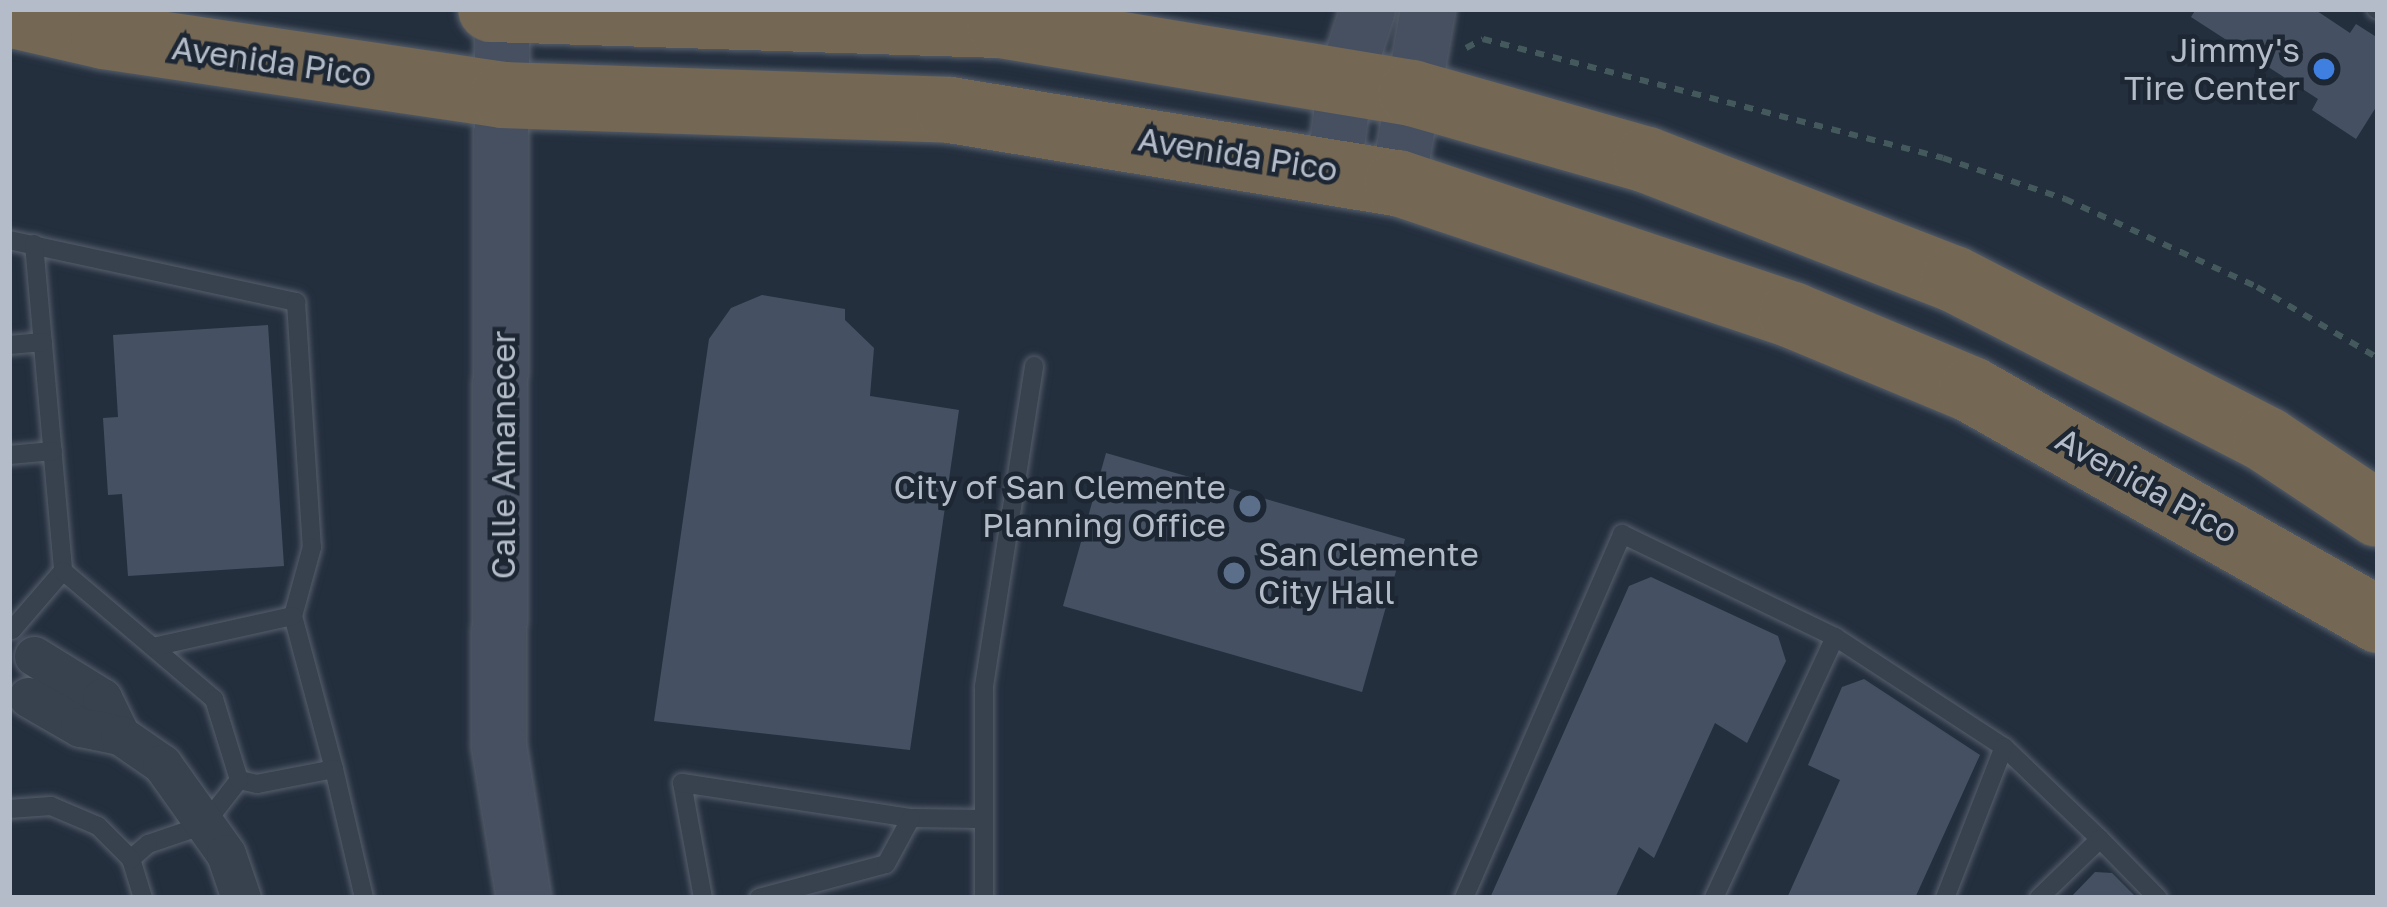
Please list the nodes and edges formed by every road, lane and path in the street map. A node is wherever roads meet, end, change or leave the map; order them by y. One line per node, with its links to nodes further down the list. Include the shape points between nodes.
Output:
1 (491, 9): 4 (highway)
2 (1368, 9): 6 (street)
3 (1429, 9): 7 (street)
4 (502, 10): 6 (highway, via 1001,25); 8 (street, Calle Amanecer)
5 (9, 14): 8 (highway, Avenida Pico)
6 (1346, 76): 7 (highway); 9 (street)
7 (1412, 92): 10 (street); 15 (path, via 1483,40 1943,158 2065,199 2214,267); 19 (highway, via 1647,160 1954,279 2267,440)
8 (503, 95): 9 (highway, Avenida Pico, via 950,110); 40 (street, Calle Amanecer, via 499,746)
9 (1334, 168): 10 (highway, Avenida Pico)
10 (1398, 183): 22 (highway, Avenida Pico, via 1792,315 1972,391)
11 (9, 240): 12 (lane)
12 (34, 244): 13 (lane); 21 (lane, via 296,302 312,547)
13 (43, 342): 14 (lane); 17 (lane)
14 (9, 345)
15 (2378, 358)
16 (1034, 366): 33 (lane, via 984,686)
17 (53, 451): 18 (lane); 20 (lane)
18 (9, 455)
19 (2378, 514)
20 (63, 571): 24 (lane); 25 (lane)
21 (293, 616): 25 (lane); 29 (lane)
22 (2378, 620)
23 (1835, 637): 28 (lane); 44 (lane, via 1622,534); 45 (lane)
24 (18, 638): 26 (street); 27 (street, via 102,698)
25 (153, 647): 30 (lane, via 214,699)
26 (18, 704): 27 (street)
27 (120, 735): 34 (street, via 162,764)
28 (2004, 747): 35 (lane); 46 (lane)
29 (334, 769): 30 (lane, via 257,784); 39 (lane)
30 (239, 779): 34 (lane)
31 (9, 809): 36 (lane, via 51,806 98,826)
32 (911, 818): 33 (lane); 41 (lane, via 682,783); 42 (lane, via 886,864)
33 (981, 819): 43 (lane)
34 (204, 825): 36 (lane, via 148,844); 38 (street, via 226,854)
35 (2100, 839): 47 (lane); 48 (lane)
36 (131, 859): 37 (lane)
37 (142, 898)
38 (241, 898)
39 (364, 898)
40 (524, 898)
41 (704, 898)
42 (759, 898)
43 (984, 898)
44 (1464, 898)
45 (1714, 898)
46 (1945, 898)
47 (2039, 898)
48 (2158, 898)

